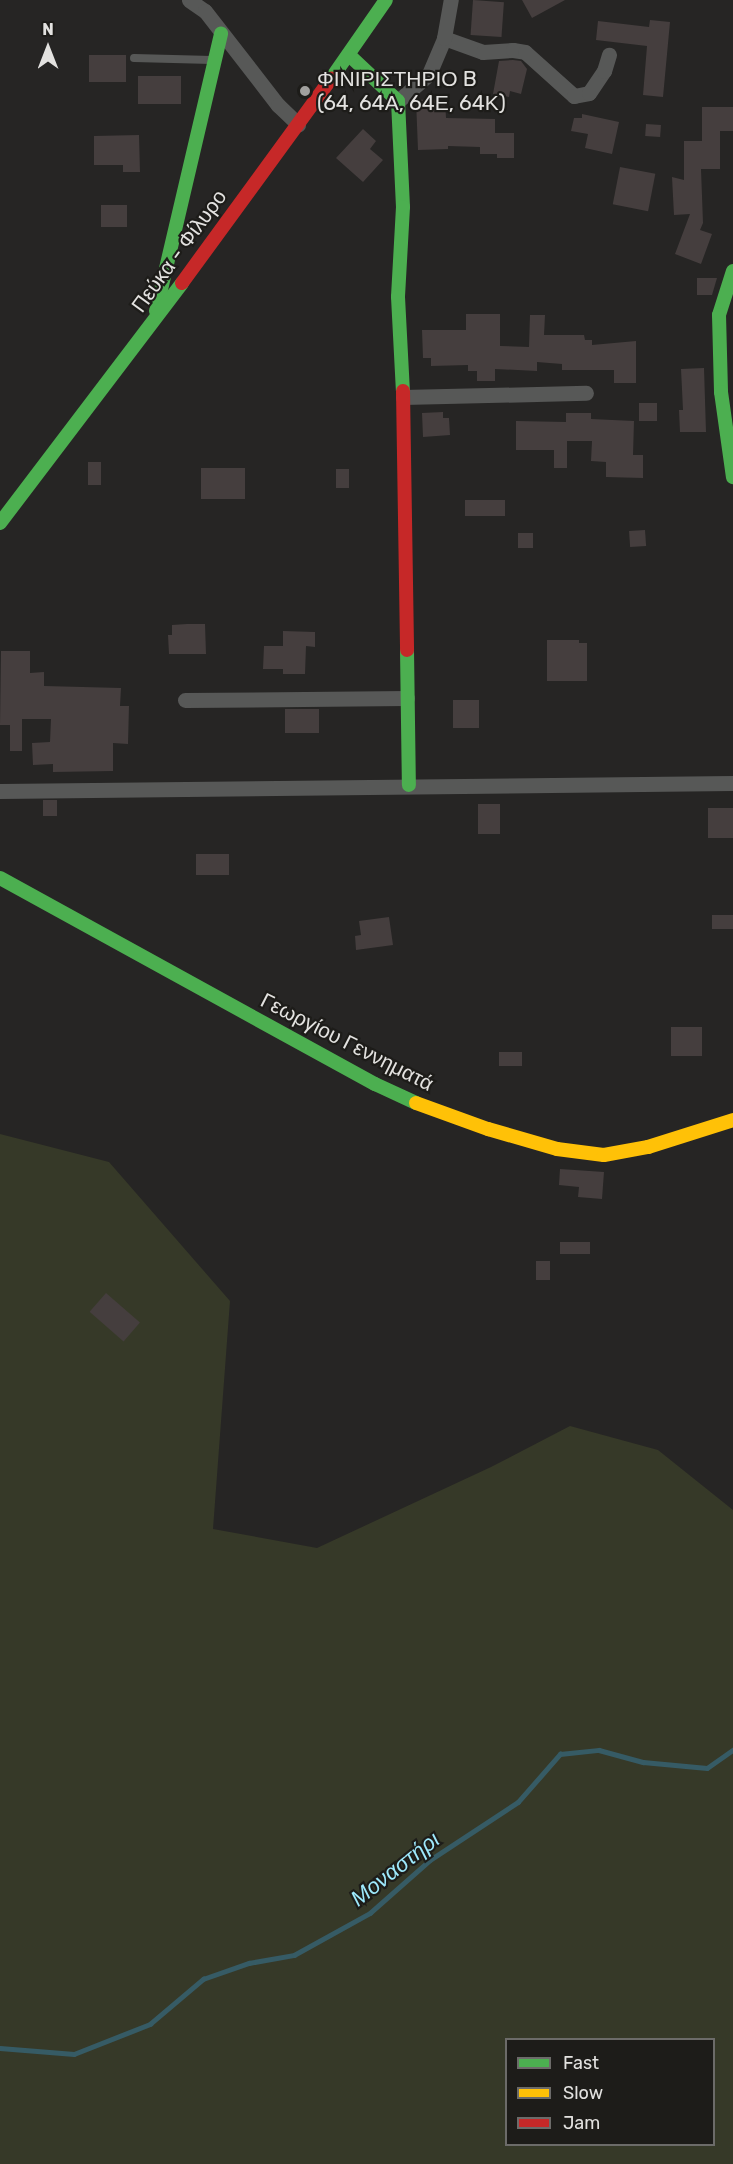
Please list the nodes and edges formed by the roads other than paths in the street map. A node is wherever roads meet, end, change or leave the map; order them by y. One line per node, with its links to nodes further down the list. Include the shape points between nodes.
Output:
1 (189, 0): 4 (street, via 205,11)
2 (386, 0): 6 (street, Πεύκα - Φίλυρο)
3 (451, 0): 5 (street)
4 (221, 34): 9 (street); 11 (street)
5 (444, 38): 7 (street, via 483,52 525,52 573,96 589,93 604,71); 10 (street, via 429,74)
6 (349, 55): 10 (street); 11 (street, Πεύκα - Φίλυρο)
7 (609, 55)
8 (134, 58): 9 (lane)
9 (212, 60): 13 (street)
10 (398, 101): 15 (street, via 403,207 398,297)
11 (298, 124): 13 (street, Πεύκα - Φίλυρο)
12 (733, 271): 16 (street, via 719,315 721,392)
13 (154, 320): 17 (street, Πεύκα - Φίλυρο)
14 (586, 393): 15 (street)
15 (403, 397): 18 (street)
16 (733, 477)
17 (0, 523)
18 (407, 698): 19 (street); 21 (street)
19 (184, 700)
20 (733, 783): 21 (street)
21 (409, 785): 22 (street)
22 (0, 791)
23 (0, 879): 24 (street, Γεωργίου Γεννηματά, via 375,1084 488,1128 557,1149 604,1155 648,1147)
24 (733, 1120)

